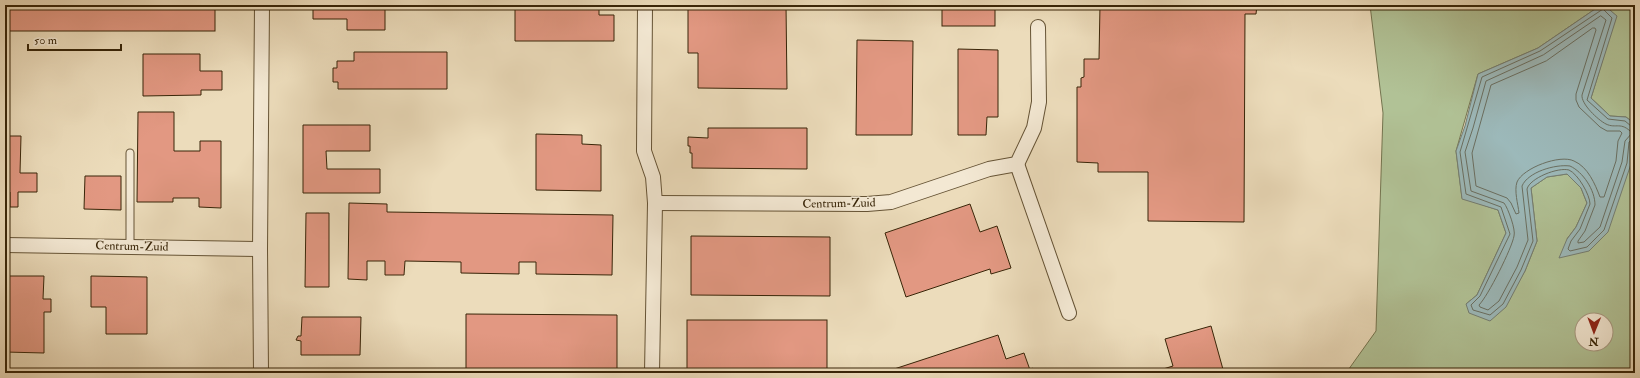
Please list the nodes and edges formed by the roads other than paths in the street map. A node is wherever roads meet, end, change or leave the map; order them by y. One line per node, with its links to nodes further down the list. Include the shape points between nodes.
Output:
1 (262, 5): 9 (street)
2 (645, 5): 6 (street, via 644,151 653,177)
3 (1038, 27): 5 (street, via 1039,102 1034,128)
4 (130, 153): 8 (lane)
5 (1017, 164): 6 (street, Centrum-Zuid, via 989,169 891,202); 10 (street)
6 (655, 203): 12 (street)
7 (5, 245): 8 (street, Centrum-Zuid)
8 (130, 246): 9 (street, Centrum-Zuid)
9 (260, 249): 11 (street)
10 (1069, 314)
11 (262, 373)
12 (652, 373)

